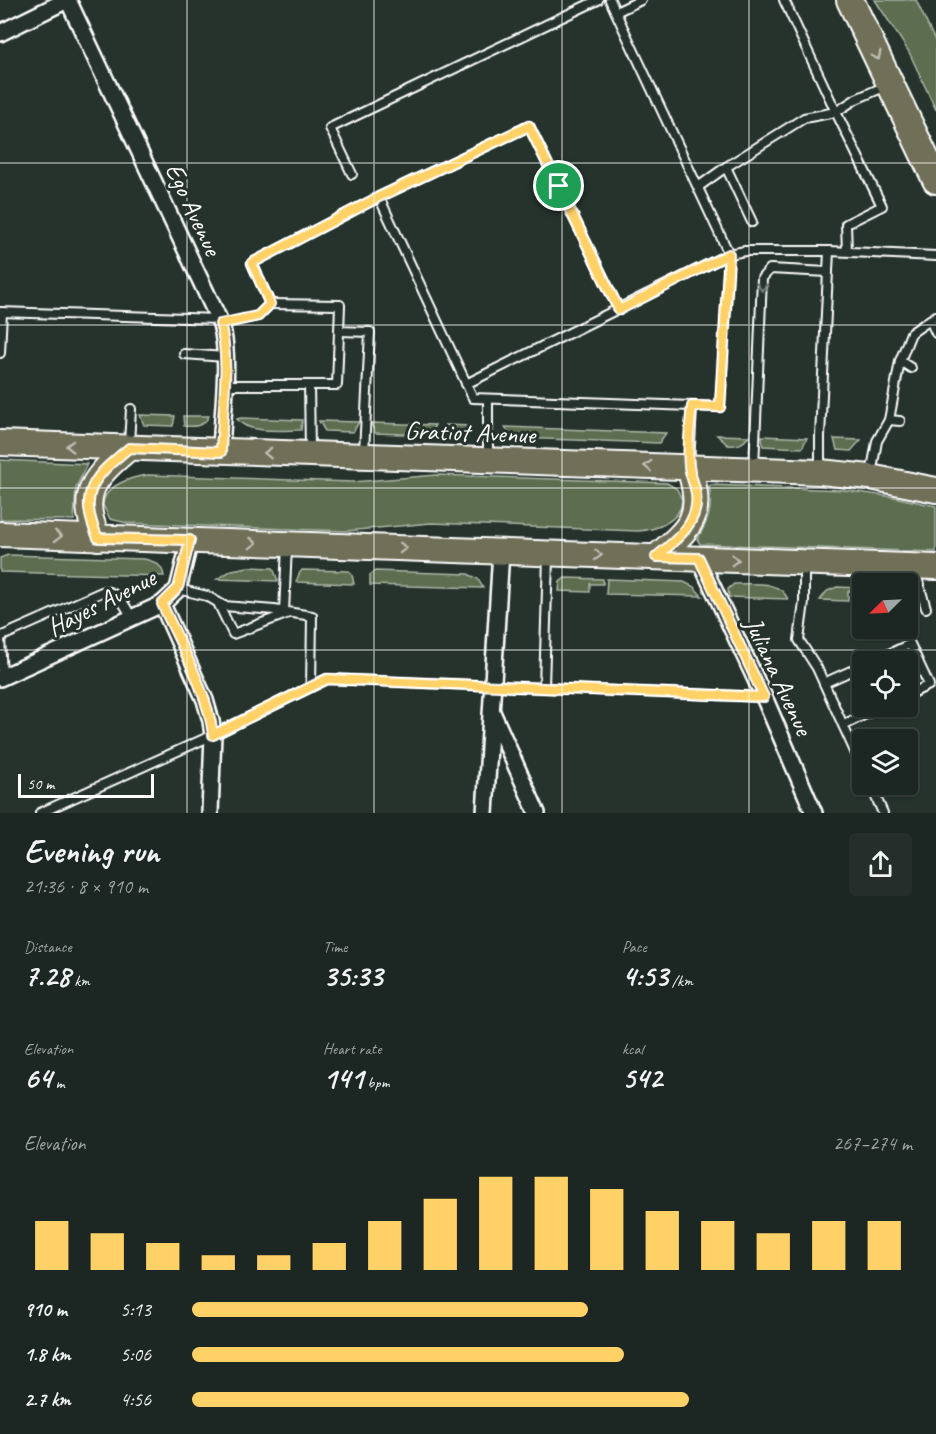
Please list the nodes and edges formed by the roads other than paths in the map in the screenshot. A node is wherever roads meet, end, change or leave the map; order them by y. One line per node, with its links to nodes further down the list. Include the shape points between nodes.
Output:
1 (67, 0): 8 (street); 26 (street, Ego Avenue)
2 (597, 0): 12 (lane, via 330,128)
3 (610, 0): 7 (lane)
4 (641, 0): 7 (lane)
5 (784, 0): 10 (lane)
6 (850, 0): 9 (highway, one-way to 9)
7 (616, 12): 14 (lane)
8 (0, 33)
9 (890, 84): 10 (lane); 13 (highway)
10 (836, 112): 11 (lane, via 804,118); 18 (lane, via 882,206 846,224)
11 (726, 167): 14 (lane); 16 (lane)
12 (352, 174)
13 (936, 180)
14 (698, 187): 19 (lane)
15 (379, 197): 22 (lane, via 252,263); 23 (lane, via 529,126); 34 (lane)
16 (752, 222)
17 (829, 251): 18 (lane); 19 (lane); 21 (lane)
18 (847, 251): 20 (lane)
19 (729, 254): 23 (lane); 40 (lane, via 720,407)
20 (936, 255)
21 (828, 272): 51 (lane, one-way to 51, via 770,269 762,278); 52 (lane)
22 (270, 304): 26 (lane, via 258,316); 27 (lane, via 339,305)
23 (619, 310): 34 (lane)
24 (1, 312): 26 (lane); 29 (lane)
25 (933, 318): 28 (lane); 32 (lane, via 911,333)
26 (219, 321): 31 (street, Ego Avenue)
27 (339, 331): 36 (lane, via 337,385); 48 (lane, via 370,332)
28 (936, 333)
29 (0, 353)
30 (183, 354): 31 (lane)
31 (225, 357): 35 (street, Ego Avenue)
32 (900, 361): 33 (lane); 38 (lane)
33 (911, 368)
34 (466, 384): 37 (lane, via 473,398)
35 (224, 385): 36 (lane); 46 (street, Ego Avenue)
36 (309, 385): 47 (lane)
37 (488, 399): 40 (lane); 49 (lane)
38 (891, 404): 39 (lane); 42 (lane)
39 (902, 405)
40 (692, 406): 50 (lane)
41 (130, 409): 45 (lane)
42 (888, 420): 43 (lane); 53 (lane, via 878,441)
43 (900, 421)
44 (0, 443): 45 (main road, Gratiot Avenue, one-way to 44)
45 (129, 448): 46 (main road, Gratiot Avenue); 56 (main road, via 96,478 89,493 88,510)
46 (221, 452): 47 (main road, Gratiot Avenue, one-way to 46)
47 (309, 454): 48 (main road, Gratiot Avenue)
48 (364, 456): 49 (main road, Gratiot Avenue)
49 (488, 461): 50 (main road, Gratiot Avenue, one-way to 49)
50 (689, 467): 51 (main road, Gratiot Avenue); 61 (main road, via 697,505 693,519)
51 (754, 470): 52 (main road, Gratiot Avenue)
52 (820, 472): 53 (main road, Gratiot Avenue)
53 (870, 477): 54 (main road, Gratiot Avenue)
54 (936, 490)
55 (6, 537): 56 (main road, one-way to 56)
56 (98, 538): 57 (main road)
57 (190, 540): 58 (main road, one-way to 58); 65 (street, Hayes Avenue)
58 (287, 544): 59 (main road, one-way to 59); 69 (lane)
59 (501, 551): 60 (main road); 77 (street)
60 (548, 553): 61 (main road, one-way to 61); 79 (lane)
61 (656, 557): 62 (main road)
62 (699, 558): 63 (main road, one-way to 63); 81 (street, Juliana Avenue)
63 (804, 562): 64 (main road); 76 (lane, via 799,640)
64 (925, 567): 68 (lane)
65 (178, 588): 66 (street, Hayes Avenue); 67 (lane, via 207,596)
66 (162, 604): 70 (street, Hayes Avenue); 85 (street, via 205,700)
67 (219, 604): 69 (lane); 69 (lane, via 233,634)
68 (926, 608)
69 (287, 613): 78 (lane, via 312,616)
70 (132, 618): 75 (street, Hayes Avenue); 75 (lane, via 114,593 104,591 0,637)
71 (895, 651): 72 (lane, via 910,644)
72 (913, 651)
73 (918, 661): 80 (lane, via 929,685)
74 (852, 670): 76 (lane)
75 (1, 677)
76 (824, 683): 84 (lane)
77 (492, 685): 78 (lane, via 327,679); 79 (lane); 82 (street)
78 (311, 687): 85 (lane)
79 (544, 687): 81 (lane)
80 (918, 690)
81 (764, 697): 92 (street, Juliana Avenue)
82 (491, 709): 90 (street); 91 (street)
83 (860, 717): 84 (lane)
84 (843, 725): 86 (lane)
85 (213, 735): 88 (lane); 89 (street)
86 (852, 745)
87 (875, 795): 93 (lane)
88 (40, 813)
89 (210, 813)
90 (485, 813)
91 (537, 813)
92 (814, 813)
93 (883, 813)

